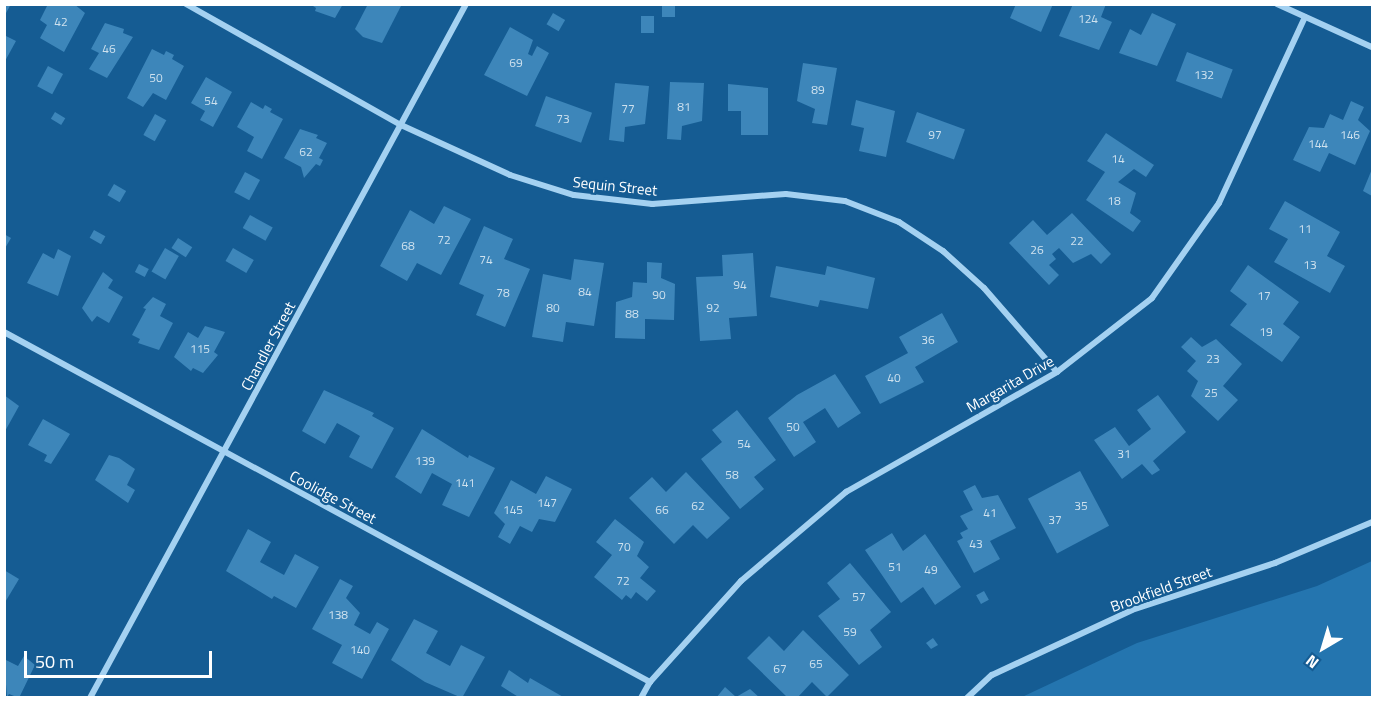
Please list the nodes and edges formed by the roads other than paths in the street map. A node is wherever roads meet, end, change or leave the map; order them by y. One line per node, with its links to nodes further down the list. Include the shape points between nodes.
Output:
1 (186, 4): 6 (street, Sequin Street)
2 (466, 4): 6 (street, Chandler Street)
3 (1277, 4): 4 (street)
4 (1305, 17): 5 (street); 8 (street, Margarita Drive, via 1220,203 1152,298)
5 (1372, 47)
6 (401, 125): 8 (street, Sequin Street, via 510,175 574,195 652,204 786,194 845,201 899,222 943,251 984,288); 9 (street, Chandler Street)
7 (4, 332): 9 (street, Coolidge Street)
8 (1057, 372): 11 (street, Margarita Drive, via 846,492 741,581)
9 (225, 452): 11 (street, Coolidge Street); 12 (street, Chandler Street)
10 (1372, 522): 14 (street, Brookfield Street, via 1275,563 1132,610 992,675)
11 (650, 682): 13 (street, Margarita Drive)
12 (90, 698)
13 (641, 698)
14 (967, 698)

